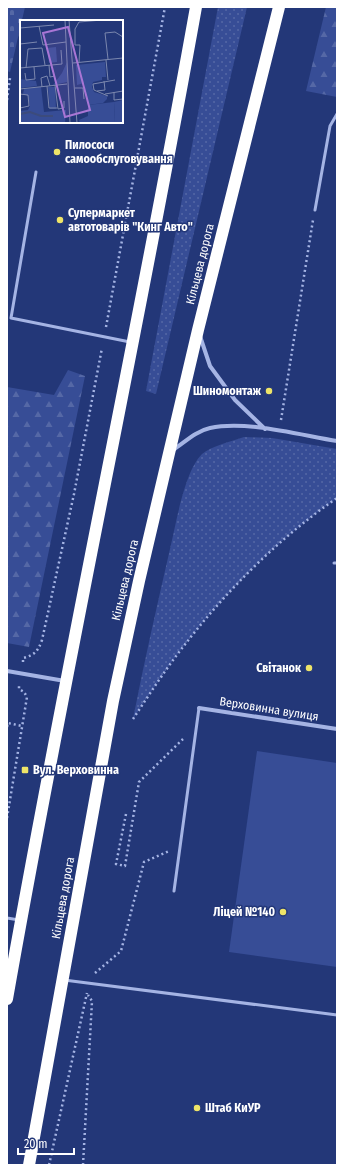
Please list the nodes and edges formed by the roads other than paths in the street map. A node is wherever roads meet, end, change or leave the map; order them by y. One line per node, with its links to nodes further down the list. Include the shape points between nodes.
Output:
1 (196, 7): 7 (highway)
2 (279, 7): 6 (highway, Кільцева дорога)
3 (337, 114): 5 (lane, via 330,126)
4 (36, 172): 7 (lane, via 11,318)
5 (315, 210)
6 (198, 330): 8 (street, via 210,366 235,400); 10 (highway, Кільцева дорога)
7 (132, 342): 12 (highway)
8 (265, 430): 9 (street); 10 (street, via 243,426 210,428 195,434)
9 (337, 441)
10 (170, 453): 18 (highway, Кільцева дорога, via 113,701)
11 (7, 671): 12 (street)
12 (67, 681): 17 (highway)
13 (199, 708): 14 (street, Верховинна вулиця); 15 (lane)
14 (337, 730)
15 (174, 891)
16 (7, 918): 17 (lane)
17 (21, 920): 19 (highway)
18 (63, 979): 20 (lane); 21 (highway, Кільцева дорога)
19 (7, 999)
20 (337, 1014)
21 (29, 1165)

